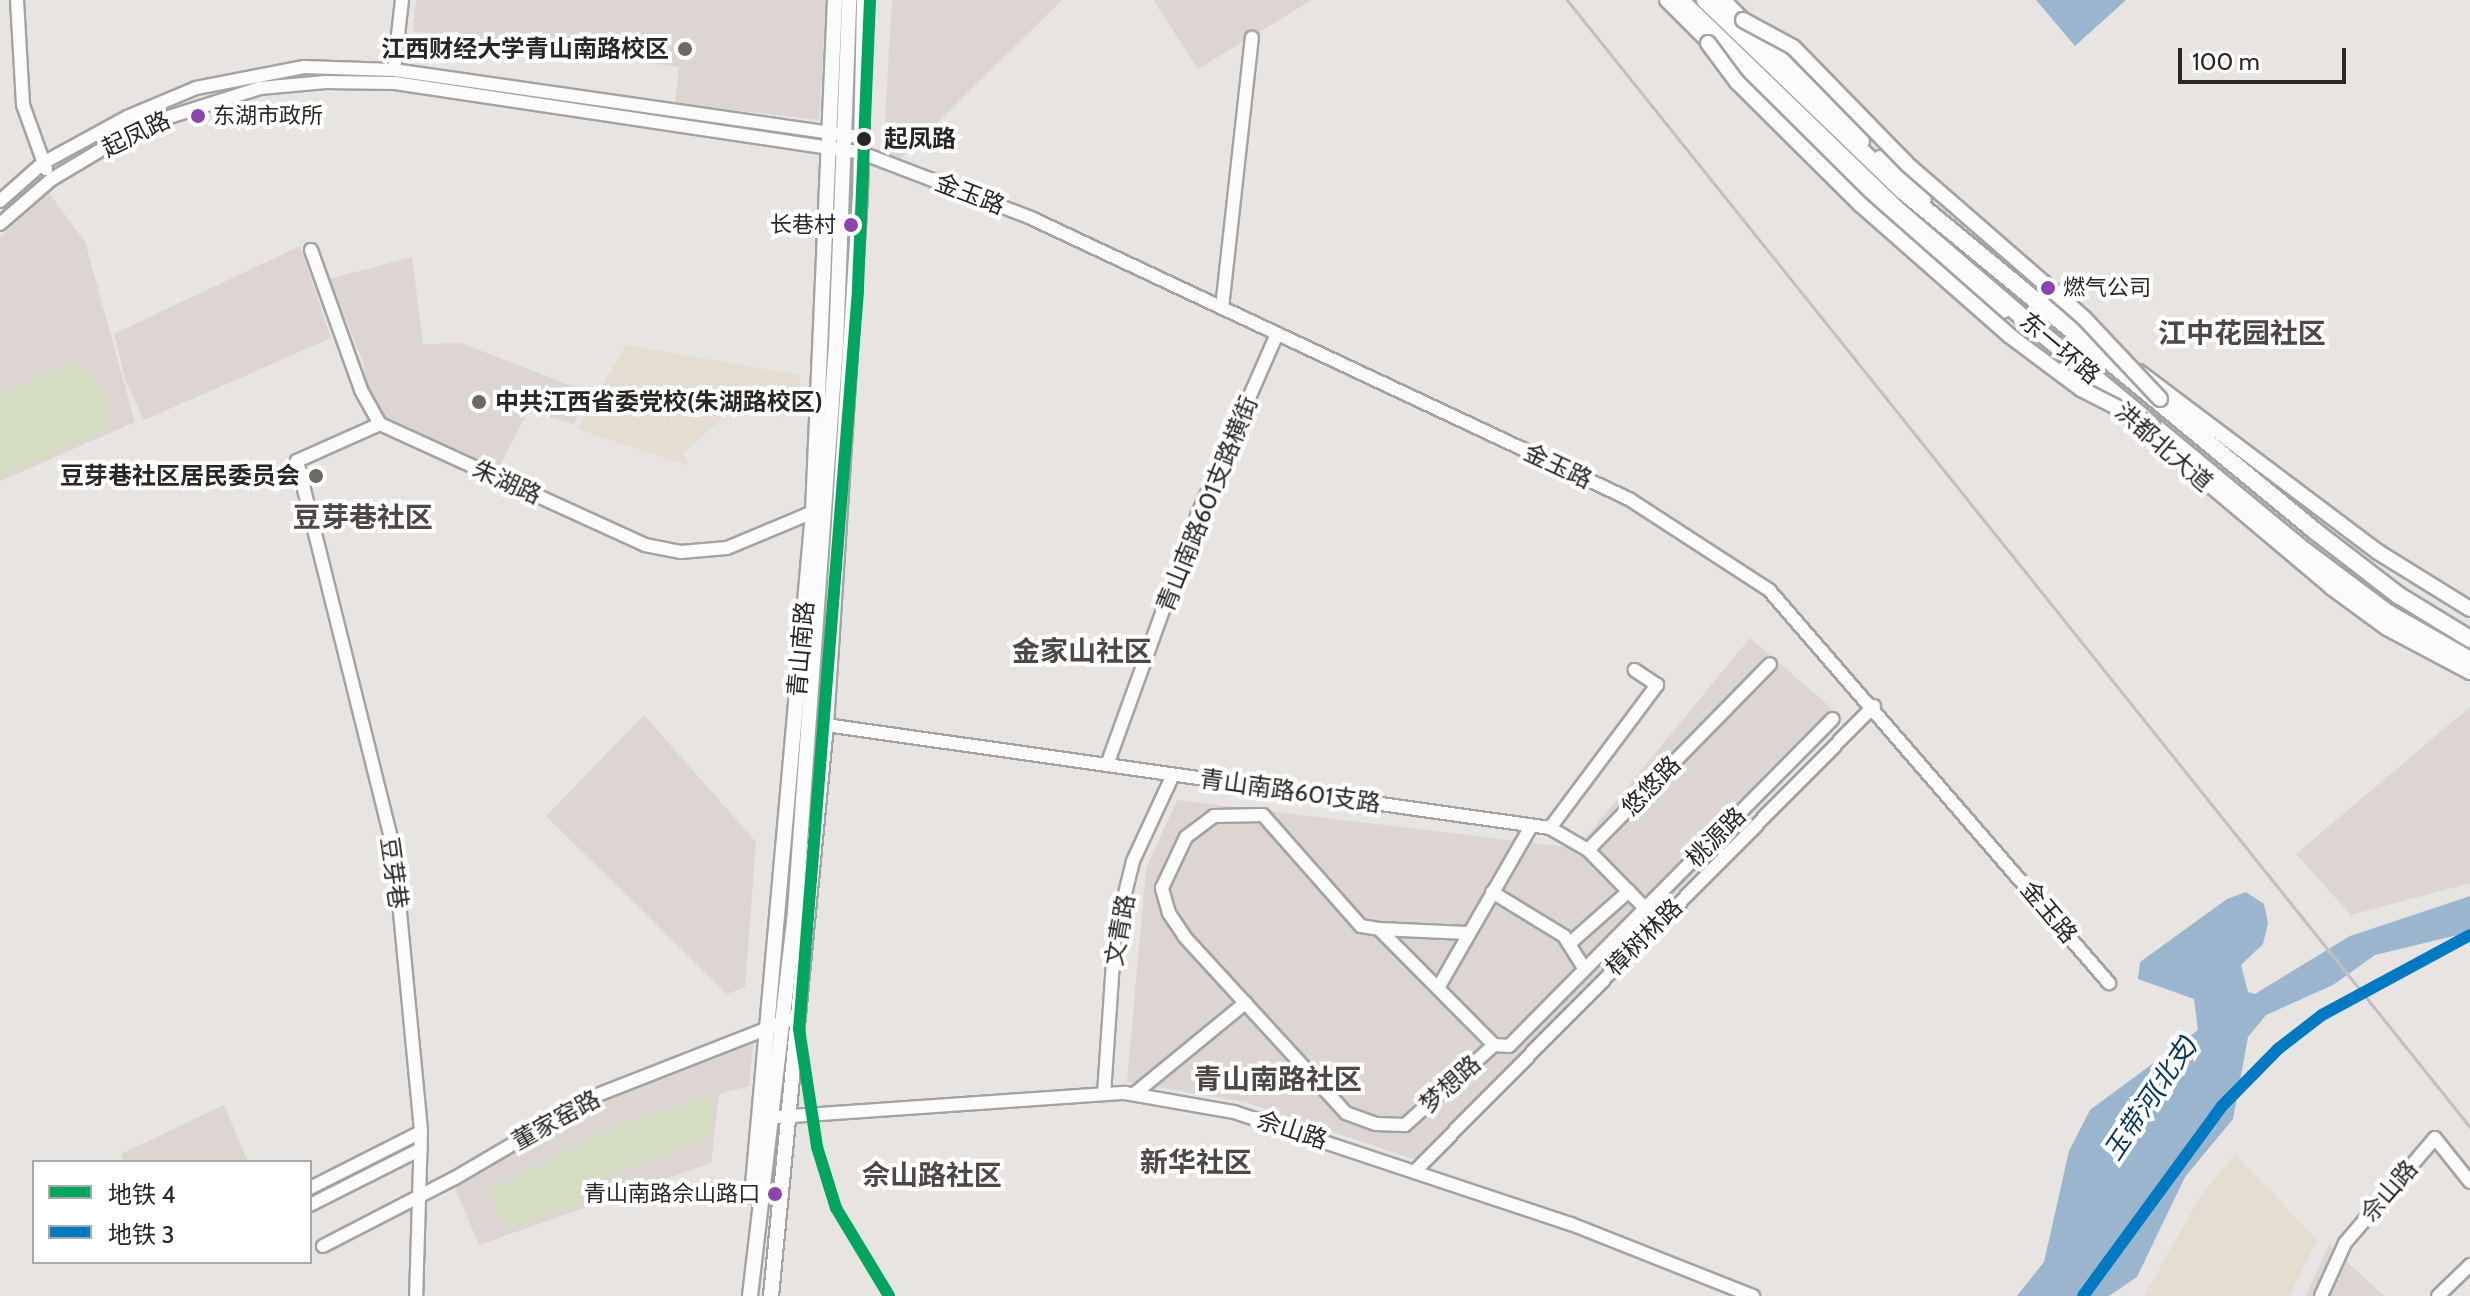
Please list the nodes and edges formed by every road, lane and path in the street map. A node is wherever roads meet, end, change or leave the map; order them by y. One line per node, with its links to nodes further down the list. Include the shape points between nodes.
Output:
1 (17, 0): 15 (street, via 23,105)
2 (402, 0): 13 (street)
3 (835, 0): 14 (main road, 青山南路)
4 (850, 0): 14 (main road)
5 (864, 0): 14 (main road, 青山南路)
6 (1667, 0): 12 (main road, 洪都北大道)
7 (1680, 0): 24 (highway, 东一环路, bridge, via 1894,207)
8 (1705, 0): 22 (highway, 东一环路, bridge, via 1903,191)
9 (1723, 0): 10 (main road, 洪都北大道)
10 (1743, 20): 22 (main road, bridge, via 1793,47 1907,164 2084,318); 26 (main road, 洪都北大道, via 1922,198 2117,357 2219,427 2378,552)
11 (1252, 38): 20 (street)
12 (1708, 43): 24 (main road, bridge, via 1737,82 1861,205 2010,336 2081,389); 31 (main road, 洪都北大道, via 1878,210 2331,587 2387,628)
13 (394, 70): 14 (street, 起凤路); 15 (street, 起凤路, via 304,67 196,88 127,117)
14 (846, 142): 16 (street, 起凤路, via 395,83 326,82 260,88 141,126); 20 (street, 金玉路, via 1031,218); 25 (main road, 青山南路); 34 (main road, 青山南路); 50 (main road, via 828,586)
15 (43, 163): 16 (street); 17 (street, 起凤路)
16 (52, 179): 18 (street, 起凤路)
17 (0, 201)
18 (0, 224)
19 (311, 250): 23 (street, via 361,390)
20 (1222, 308): 21 (street, 金玉路)
21 (1277, 334): 32 (street, 金玉路, via 1629,499 1769,590); 35 (street, 青山南路601支路横街, via 1198,514)
22 (2160, 399): 27 (highway, 东一环路, via 2315,531 2398,595)
23 (380, 424): 25 (street, 朱湖路, via 645,545 681,552 727,548); 56 (street, 豆芽巷, via 297,461 394,850)
24 (2152, 425): 28 (highway, 东一环路, via 2388,613)
25 (813, 512): 50 (main road, 青山南路)
26 (2470, 609)
27 (2470, 639)
28 (2470, 660)
29 (1770, 664): 39 (street, 悠悠路)
30 (1635, 670): 38 (street, via 1657,685)
31 (2470, 672)
32 (1874, 706): 47 (street, 金玉路); 52 (street, 樟树林路)
33 (1833, 719): 42 (street, 桃源路)
34 (826, 725): 35 (street, 青山南路601支路); 50 (main road, 青山南路)
35 (1107, 765): 36 (street, 青山南路601支路)
36 (1173, 775): 37 (street, 青山南路601支路); 53 (street, 文青路, via 1133,861 1115,934)
37 (1531, 826): 38 (street, 青山南路601支路); 41 (street)
38 (1550, 828): 39 (street)
39 (1588, 850): 40 (street)
40 (1629, 891): 42 (street); 45 (street)
41 (1492, 892): 44 (street); 45 (street)
42 (1645, 908): 46 (street, 桃源路)
43 (1379, 929): 44 (street); 48 (street, 梦想路); 49 (street, 梦想路, via 1361,926 1263,815 1214,816 1186,837 1162,888 1169,913 1185,937)
44 (1467, 933): 48 (street)
45 (1569, 944): 46 (street)
46 (1585, 969): 51 (street, 桃源路, via 1509,1046)
47 (2109, 983)
48 (1438, 988): 51 (street, 梦想路)
49 (1245, 1003): 51 (street, 梦想路, via 1346,1113 1376,1124 1405,1125); 54 (street)
50 (784, 1021): 55 (main road, 青山南路); 55 (main road, 青山南路); 61 (street, 董家窑路, via 595,1096)
51 (1494, 1045): 52 (street)
52 (1515, 1066): 58 (street, 樟树林路)
53 (1104, 1094): 54 (street, 佘山路); 55 (street, 佘山路)
54 (1134, 1094): 58 (street, 佘山路, via 1234,1112)
55 (774, 1118): 66 (main road, 青山南路); 67 (main road); 68 (main road); 69 (main road, 青山南路)
56 (421, 1132): 57 (street, 豆芽巷); 60 (street)
57 (421, 1149): 61 (street, 豆芽巷); 62 (street)
58 (1416, 1170): 70 (street, 佘山路, via 1642,1250)
59 (2470, 1182): 71 (street, 佘山路, via 2435,1138 2345,1243)
60 (312, 1187)
61 (419, 1196): 63 (street, 董家窑路); 65 (street, 豆芽巷)
62 (312, 1204)
63 (323, 1246)
64 (2470, 1265): 72 (street)
65 (416, 1296)
66 (741, 1296)
67 (750, 1296)
68 (758, 1296)
69 (771, 1296)
70 (1753, 1296)
71 (2321, 1296)
72 (2438, 1296)

